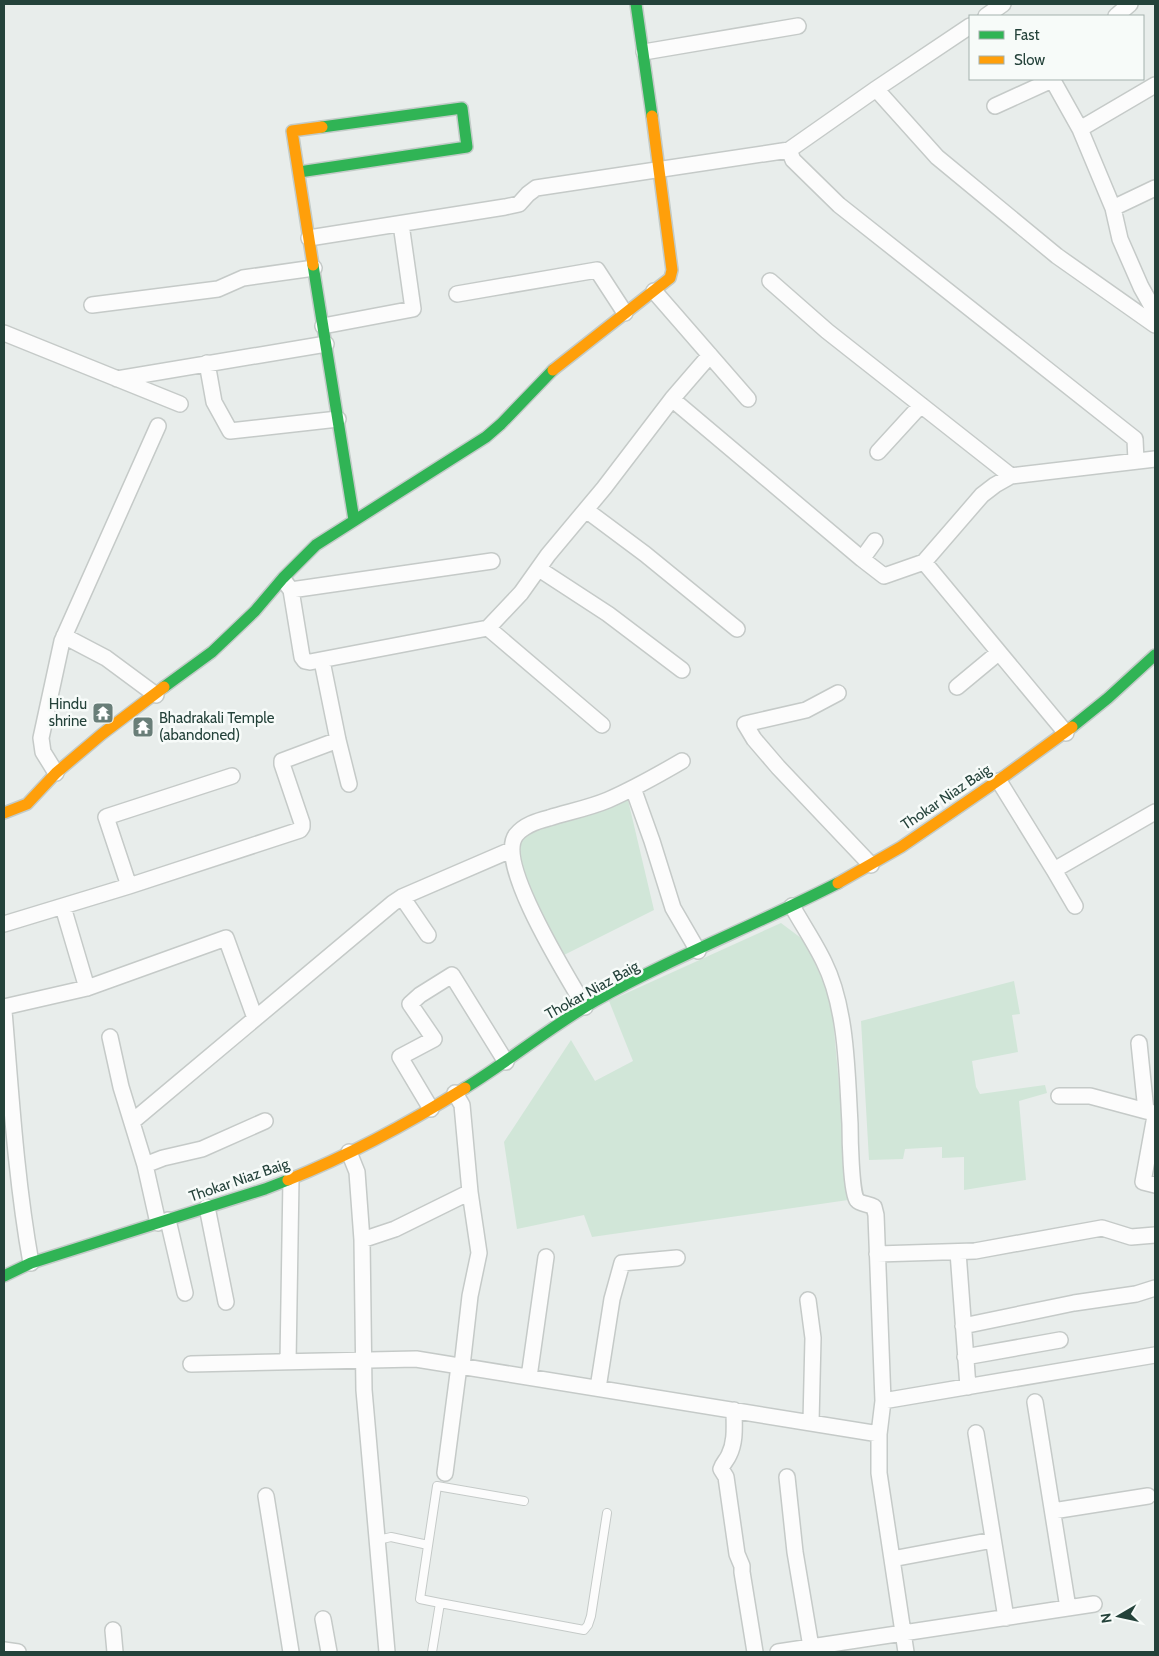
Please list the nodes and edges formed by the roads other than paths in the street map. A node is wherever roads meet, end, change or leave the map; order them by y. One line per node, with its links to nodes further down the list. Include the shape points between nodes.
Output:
1 (636, 4): 8 (street)
2 (1130, 4): 5 (street)
3 (1004, 9): 4 (street)
4 (989, 15)
5 (1117, 15)
6 (798, 26): 8 (street)
7 (969, 27): 12 (street)
8 (644, 52): 16 (street)
9 (1050, 80): 13 (street)
10 (1053, 80): 14 (street)
11 (1155, 85): 14 (street)
12 (876, 89): 15 (street); 29 (street, via 937,158 1057,256)
13 (995, 106)
14 (1080, 129): 19 (street)
15 (789, 150): 16 (street); 44 (street, via 793,160 839,205 1135,439)
16 (660, 168): 20 (street, via 536,188 519,204); 24 (street, via 672,270 670,278)
17 (299, 172): 17 (street, via 467,147 462,108 292,131); 21 (street)
18 (1155, 188): 19 (street)
19 (1113, 208): 27 (street, via 1120,239)
20 (401, 224): 21 (street); 30 (street, via 413,309)
21 (309, 238): 22 (street)
22 (314, 268): 26 (street, via 243,278 218,289); 30 (street)
23 (770, 281): 39 (street)
24 (654, 291): 28 (street); 33 (street)
25 (457, 294): 28 (street, via 597,270)
26 (92, 305)
27 (1155, 312)
28 (625, 313): 47 (street, via 557,366 486,437)
29 (1155, 325)
30 (323, 326): 32 (street)
31 (4, 333): 35 (street)
32 (326, 344): 34 (street); 40 (street)
33 (710, 355): 36 (street); 37 (street)
34 (208, 363): 35 (street); 40 (street, via 214,402 230,431)
35 (117, 378): 38 (street)
36 (672, 399): 46 (street); 49 (street)
37 (748, 399)
38 (180, 404)
39 (921, 405): 42 (street); 45 (street)
40 (338, 419): 47 (street)
41 (158, 426): 56 (street)
42 (878, 452)
43 (1155, 459): 44 (street)
44 (1136, 461): 45 (street)
45 (1011, 476): 51 (street, via 982,495)
46 (586, 510): 52 (street); 55 (street)
47 (354, 520): 53 (street, via 316,545)
48 (876, 540): 49 (street)
49 (862, 559): 51 (street, via 884,576)
50 (492, 561): 53 (street)
51 (924, 562): 57 (street)
52 (539, 569): 54 (street, via 522,593); 60 (street, via 608,614)
53 (287, 584): 59 (street, via 302,657 310,662); 63 (street, via 212,652)
54 (488, 628): 59 (street); 64 (street)
55 (737, 629)
56 (64, 636): 63 (street, via 106,658); 68 (street, via 41,738 43,752)
57 (998, 653): 61 (street); 65 (street)
58 (1155, 654): 65 (street, Thokar Niaz Baig)
59 (322, 661): 66 (street)
60 (682, 670)
61 (957, 687)
62 (838, 693): 76 (street, via 806,710 745,724 784,775)
63 (156, 695): 68 (street, via 102,734)
64 (602, 725)
65 (1066, 733): 70 (street, Thokar Niaz Baig)
66 (338, 740): 71 (street); 78 (street, via 282,761 302,823 300,830)
67 (682, 761): 72 (street)
68 (56, 774): 74 (street, via 27,804)
69 (232, 776): 78 (street, via 106,817)
70 (999, 781): 76 (street, Thokar Niaz Baig); 77 (street)
71 (349, 784)
72 (633, 788): 75 (street, via 606,801 534,822 514,837); 85 (street, via 673,908)
73 (1155, 812): 77 (street)
74 (4, 813)
75 (511, 850): 79 (street); 88 (street, via 531,912)
76 (871, 866): 80 (street, Thokar Niaz Baig)
77 (1054, 870): 81 (street)
78 (129, 886): 82 (street)
79 (402, 897): 84 (street); 90 (street)
80 (792, 906): 85 (street, Thokar Niaz Baig); 110 (street, via 825,963 842,1022 854,1195 876,1211)
81 (1075, 906)
82 (63, 907): 83 (street); 86 (street)
83 (4, 924)
84 (428, 935)
85 (698, 951): 88 (street, Thokar Niaz Baig)
86 (87, 988): 87 (street); 90 (street, via 226,938)
87 (4, 1007)
88 (585, 1008): 93 (street, Thokar Niaz Baig)
89 (4, 1011): 113 (street, via 14,1139)
90 (255, 1018): 98 (street)
91 (110, 1037): 98 (street, via 121,1087)
92 (1139, 1043): 97 (street)
93 (506, 1062): 94 (street, Thokar Niaz Baig); 96 (street, via 452,976 420,995 410,1004 434,1039 400,1057)
94 (455, 1093): 96 (street, Thokar Niaz Baig); 104 (street, via 462,1105)
95 (1059, 1096): 97 (street, via 1090,1096)
96 (431, 1108): 100 (street, Thokar Niaz Baig)
97 (1152, 1114): 103 (street, via 1143,1182)
98 (133, 1121): 101 (street)
99 (265, 1121): 101 (street, via 202,1149)
100 (349, 1152): 102 (street, Thokar Niaz Baig); 108 (street, via 357,1172)
101 (145, 1164): 106 (street)
102 (291, 1179): 105 (street, Thokar Niaz Baig); 124 (street)
103 (1155, 1184)
104 (470, 1192): 108 (street, via 395,1229); 126 (street, via 479,1253)
105 (207, 1207): 106 (street, Thokar Niaz Baig); 118 (street)
106 (163, 1221): 113 (street, Thokar Niaz Baig); 116 (street)
107 (1155, 1235): 109 (street, via 1131,1237 1102,1228)
108 (362, 1240): 123 (street)
109 (958, 1252): 110 (street); 119 (street)
110 (877, 1254): 130 (street)
111 (546, 1257): 127 (street)
112 (677, 1258): 129 (street, via 622,1263 612,1299)
113 (31, 1263): 114 (street, Thokar Niaz Baig)
114 (4, 1276)
115 (1155, 1288): 119 (street)
116 (185, 1293)
117 (808, 1300): 133 (street, via 813,1338)
118 (226, 1302)
119 (963, 1326): 122 (street)
120 (1060, 1340): 122 (street)
121 (1155, 1355): 128 (street)
122 (965, 1357): 128 (street)
123 (364, 1361): 124 (street); 126 (street, via 416,1359); 143 (street)
124 (288, 1362): 125 (street)
125 (191, 1364)
126 (460, 1366): 127 (street); 136 (street)
127 (529, 1377): 129 (street)
128 (968, 1387): 130 (street)
129 (598, 1388): 132 (street)
130 (883, 1401): 134 (street)
131 (1035, 1402): 141 (street)
132 (734, 1410): 133 (street); 162 (street, via 734,1440 721,1469 726,1476)
133 (811, 1422): 134 (street)
134 (879, 1434): 146 (street, via 879,1473)
135 (976, 1434): 144 (street)
136 (444, 1472)
137 (787, 1477): 154 (street, via 795,1552)
138 (266, 1496): 158 (street)
139 (1148, 1496): 141 (street)
140 (524, 1501): 145 (lane, via 437,1486)
141 (1053, 1511): 149 (street)
142 (607, 1513): 147 (lane, via 591,1616 584,1630)
143 (378, 1540): 145 (lane, via 391,1537); 160 (street)
144 (993, 1540): 146 (street); 150 (street)
145 (428, 1545): 147 (lane, via 420,1599)
146 (892, 1559): 153 (street)
147 (440, 1603): 161 (lane)
148 (1094, 1604): 149 (street)
149 (1068, 1608): 150 (street)
150 (1006, 1618): 153 (street)
151 (323, 1619): 159 (street)
152 (113, 1630): 157 (street)
153 (903, 1633): 154 (street); 164 (street)
154 (811, 1647): 163 (street)
155 (4, 1650): 156 (street)
156 (18, 1652)
157 (115, 1652)
158 (291, 1652)
159 (328, 1652)
160 (387, 1652)
161 (432, 1652)
162 (755, 1652)
163 (778, 1652)
164 (906, 1652)

